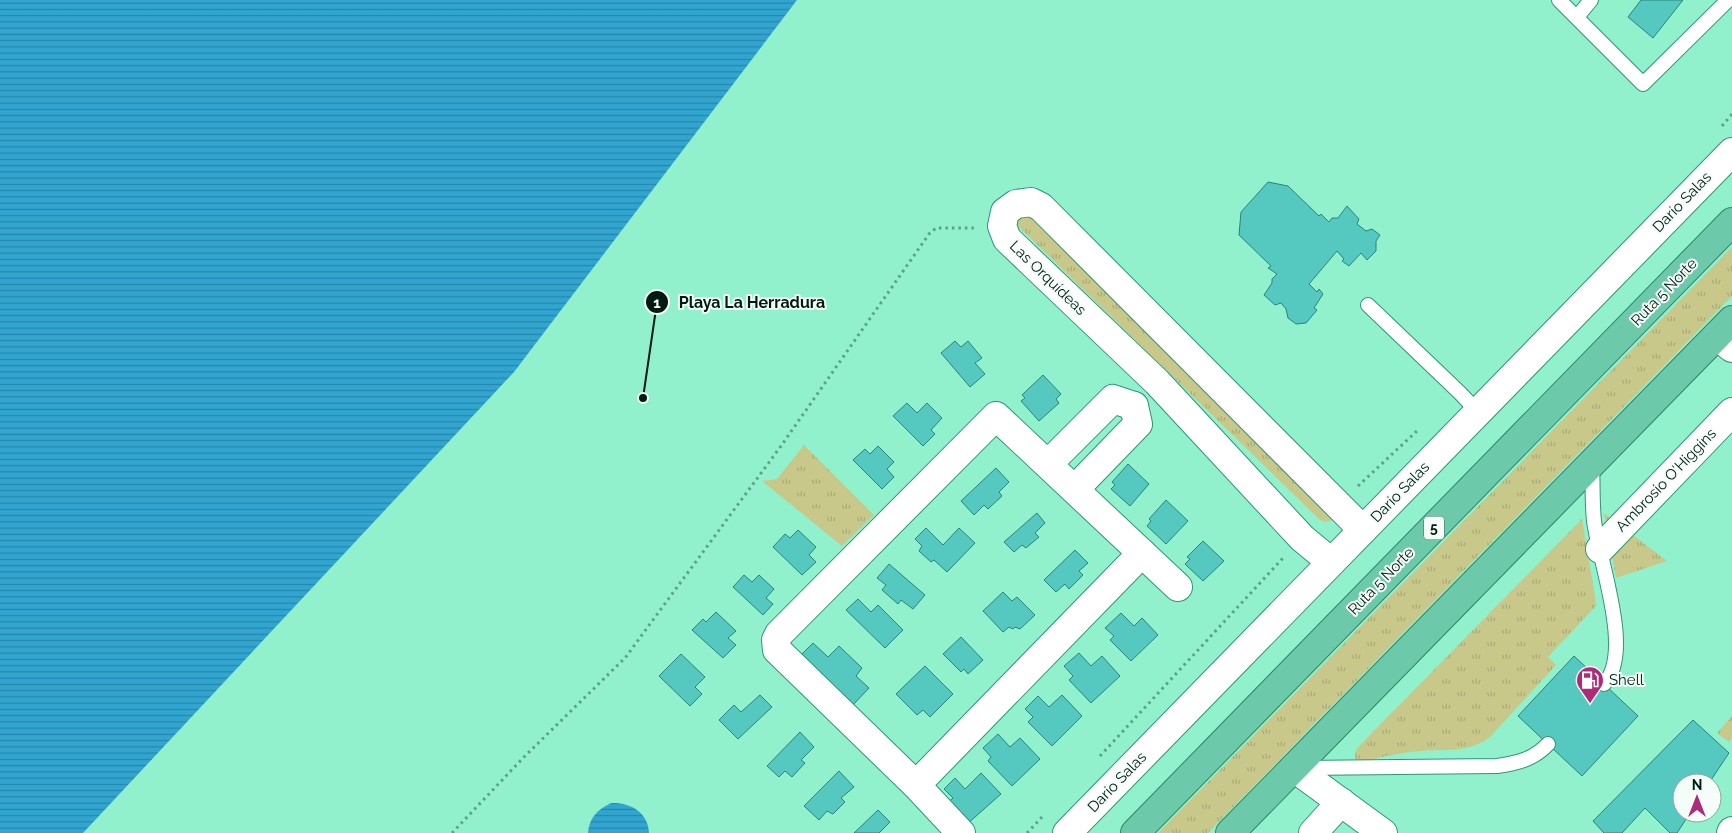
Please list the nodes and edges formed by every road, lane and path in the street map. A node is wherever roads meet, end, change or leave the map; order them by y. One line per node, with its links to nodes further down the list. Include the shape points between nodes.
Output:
1 (1559, 0): 4 (lane)
2 (1591, 0): 4 (lane)
3 (1728, 0): 4 (lane, via 1643,84)
4 (1577, 17)
5 (1732, 152): 12 (street, Darío Salas)
6 (1732, 222): 34 (highway, Ruta 5 Norte / 5)
7 (1002, 226): 10 (street, Las Orquídeas, via 1007,239); 17 (street, Las Orquídeas, via 1005,212 1016,204 1031,202 1040,207); 30 (path, via 936,228 929,234 781,446 625,658)
8 (1368, 305): 12 (lane)
9 (1727, 335): 14 (highway)
10 (1157, 382): 11 (street); 18 (street, Las Orquídeas)
11 (1134, 406): 15 (street, via 1113,399); 16 (street, via 1138,424)
12 (1478, 412): 17 (street, Darío Salas)
13 (1732, 412): 19 (street, Ambrosio O'Higgins)
14 (1592, 463): 19 (lane, via 1594,522); 26 (highway)
15 (1048, 464): 16 (street); 27 (street, via 996,416 776,640 777,650)
16 (1075, 490): 20 (street)
17 (1363, 530): 21 (street, Darío Salas)
18 (1302, 538): 21 (street, Las Orquídeas); 25 (path)
19 (1600, 549): 23 (lane, via 1617,640 1616,662)
20 (1142, 553): 22 (street); 27 (street)
21 (1331, 562): 33 (street, Darío Salas)
22 (1178, 587)
23 (1604, 684)
24 (1548, 744): 26 (lane, via 1526,760 1497,766)
25 (1098, 758)
26 (1294, 768): 28 (street); 35 (highway)
27 (916, 785): 31 (street)
28 (1341, 802): 36 (street); 37 (street)
29 (1047, 813): 32 (path)
30 (452, 833)
31 (961, 833)
32 (1027, 833)
33 (1067, 833)
34 (1135, 833)
35 (1230, 833)
36 (1313, 833)
37 (1383, 833)

